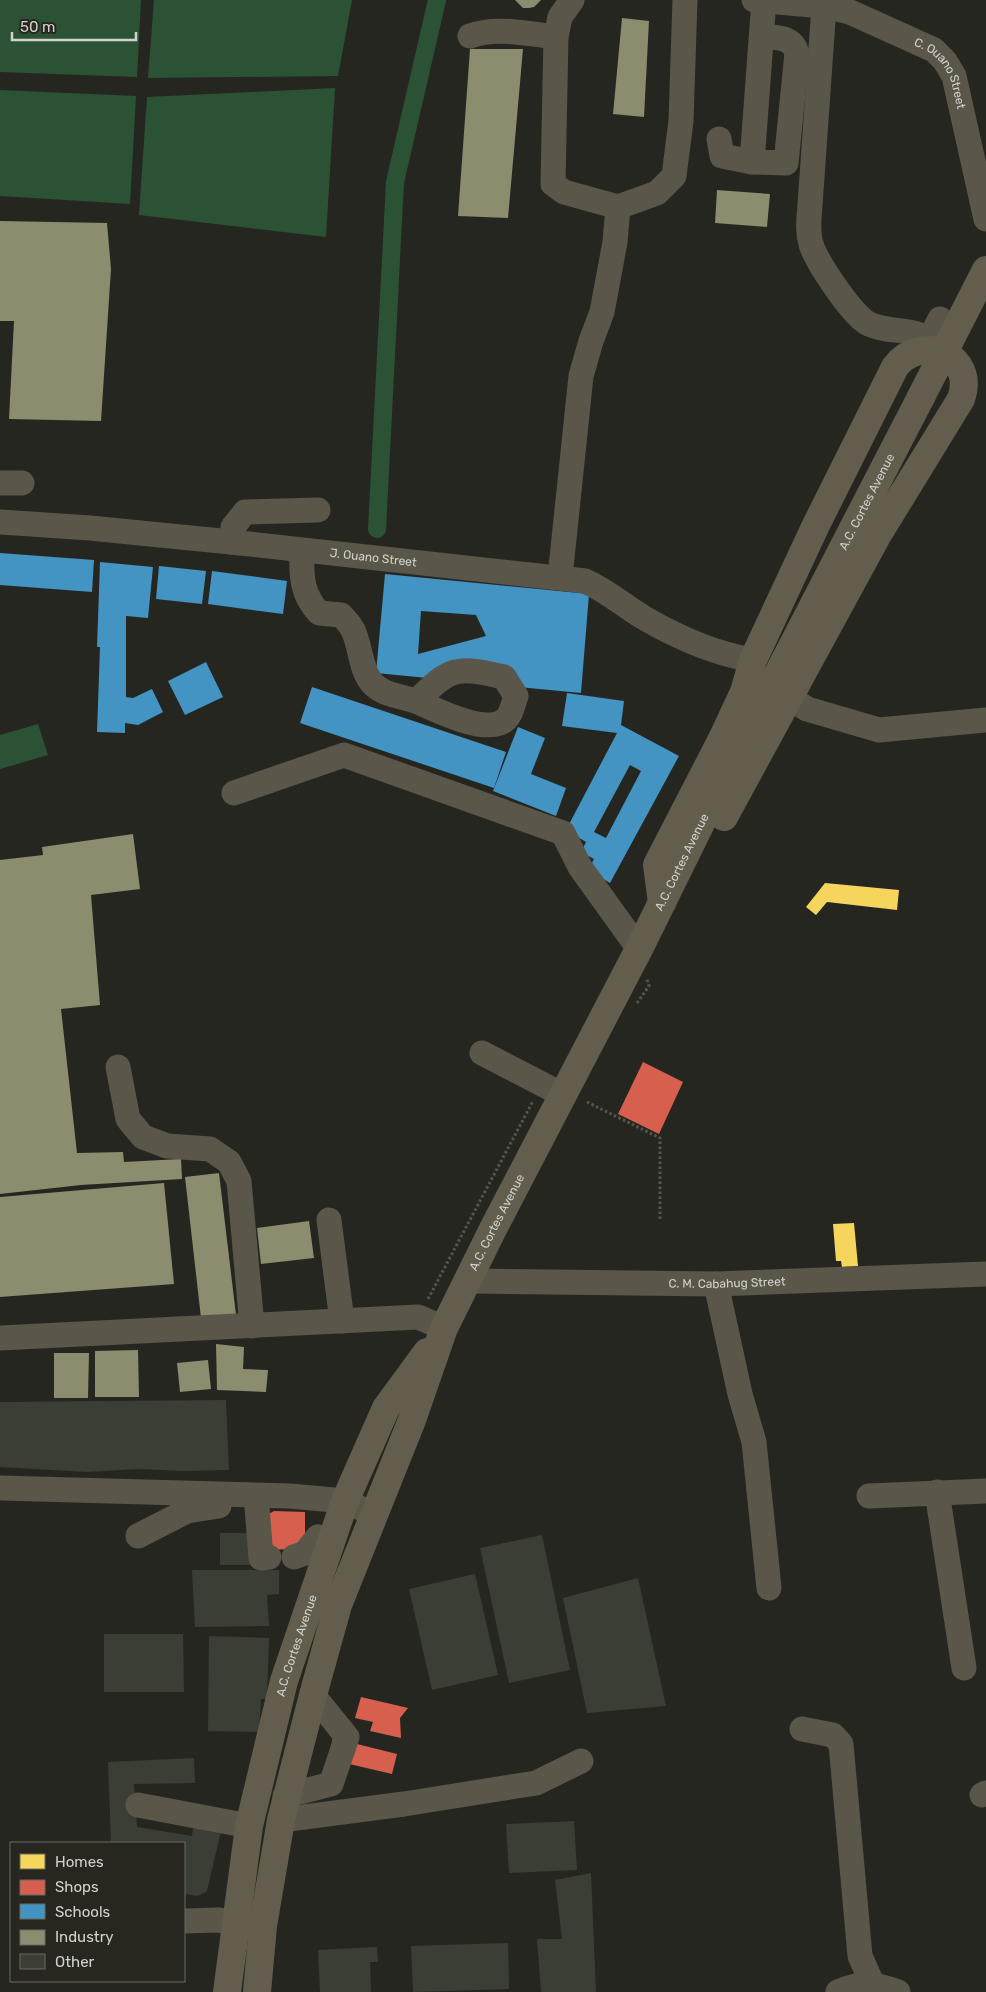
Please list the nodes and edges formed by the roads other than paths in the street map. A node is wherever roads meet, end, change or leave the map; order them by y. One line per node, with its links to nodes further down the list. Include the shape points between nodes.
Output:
1 (572, 0): 7 (street, via 560,17)
2 (685, 0): 10 (street, via 680,121 674,176 657,193)
3 (760, 0): 4 (street, C. Ouano Street); 6 (street)
4 (817, 5): 11 (street, C. Ouano Street, via 858,15 934,50 945,61 954,76); 13 (street, via 809,221 811,244 822,266 864,321 881,328)
5 (470, 36): 7 (street, via 499,31)
6 (762, 36): 9 (street); 9 (street, via 786,39 794,45 797,53 795,81 786,163)
7 (556, 37): 10 (street, via 552,184 564,192)
8 (719, 139): 9 (street, via 722,156)
9 (752, 162)
10 (618, 207): 18 (street, via 602,312 581,376)
11 (986, 219)
12 (986, 270): 24 (main road, A.C. Cortes Avenue, bridge)
13 (936, 337): 19 (main road, via 922,351 912,354 895,367 816,525); 20 (main road, via 960,368 964,384 961,399 877,536)
14 (318, 510): 16 (street, via 245,512 233,527)
15 (0, 522): 16 (street, J. Ouano Street)
16 (231, 542): 17 (street, J. Ouano Street)
17 (302, 551): 18 (street, J. Ouano Street); 21 (street, via 301,570 308,601 319,613 341,615 352,628 373,685 390,694)
18 (560, 577): 19 (street, J. Ouano Street, via 604,589 646,619)
19 (740, 657): 24 (main road, via 744,692 657,865)
20 (790, 696): 22 (street, via 807,709 879,730); 30 (main road, via 644,966 518,1218)
21 (417, 701)
22 (986, 720)
23 (234, 793): 25 (street, via 344,755 563,833 580,867)
24 (662, 903): 25 (main road, A.C. Cortes Avenue)
25 (639, 949): 28 (main road, A.C. Cortes Avenue)
26 (482, 1053): 28 (street)
27 (118, 1067): 35 (street, via 128,1119 143,1137 167,1146 210,1148 229,1162 239,1181)
28 (564, 1094): 30 (main road, A.C. Cortes Avenue)
29 (330, 1220): 34 (street)
30 (494, 1226): 32 (main road, A.C. Cortes Avenue)
31 (986, 1274): 33 (street, C. M. Cabahug Street)
32 (467, 1281): 33 (street, C. M. Cabahug Street); 36 (main road, A.C. Cortes Avenue)
33 (716, 1284): 49 (street, via 754,1442)
34 (342, 1321): 35 (street); 36 (street, via 418,1317)
35 (252, 1326): 37 (street)
36 (444, 1328): 42 (main road, A.C. Cortes Avenue, via 386,1408); 44 (main road, A.C. Cortes Avenue, via 412,1420)
37 (0, 1338)
38 (0, 1488): 42 (street)
39 (986, 1491): 40 (street)
40 (937, 1492): 41 (street); 50 (street)
41 (869, 1496)
42 (336, 1500): 43 (street, via 315,1507); 44 (street); 46 (main road, A.C. Cortes Avenue)
43 (257, 1506): 45 (street, via 217,1506 187,1511); 47 (street, via 260,1558)
44 (373, 1514): 51 (main road, A.C. Cortes Avenue, via 338,1604)
45 (138, 1536)
46 (331, 1541): 48 (street, via 318,1537 305,1553); 56 (main road, A.C. Cortes Avenue, via 284,1681)
47 (269, 1557)
48 (294, 1557)
49 (769, 1588)
50 (964, 1668)
51 (313, 1694): 55 (main road, A.C. Cortes Avenue); 55 (street, via 347,1737 331,1784)
52 (802, 1729): 60 (street, via 833,1735 841,1744 860,1956)
53 (581, 1761): 55 (street, via 536,1783 404,1804)
54 (138, 1805): 56 (street)
55 (283, 1808): 59 (main road, A.C. Cortes Avenue)
56 (249, 1826): 58 (main road, A.C. Cortes Avenue)
57 (185, 1921): 58 (street)
58 (235, 1922): 59 (street); 61 (main road, A.C. Cortes Avenue)
59 (263, 1926): 62 (main road, A.C. Cortes Avenue)
60 (872, 1983): 63 (street); 64 (street)
61 (227, 1992)
62 (257, 1992)
63 (838, 1992)
64 (898, 1992)

